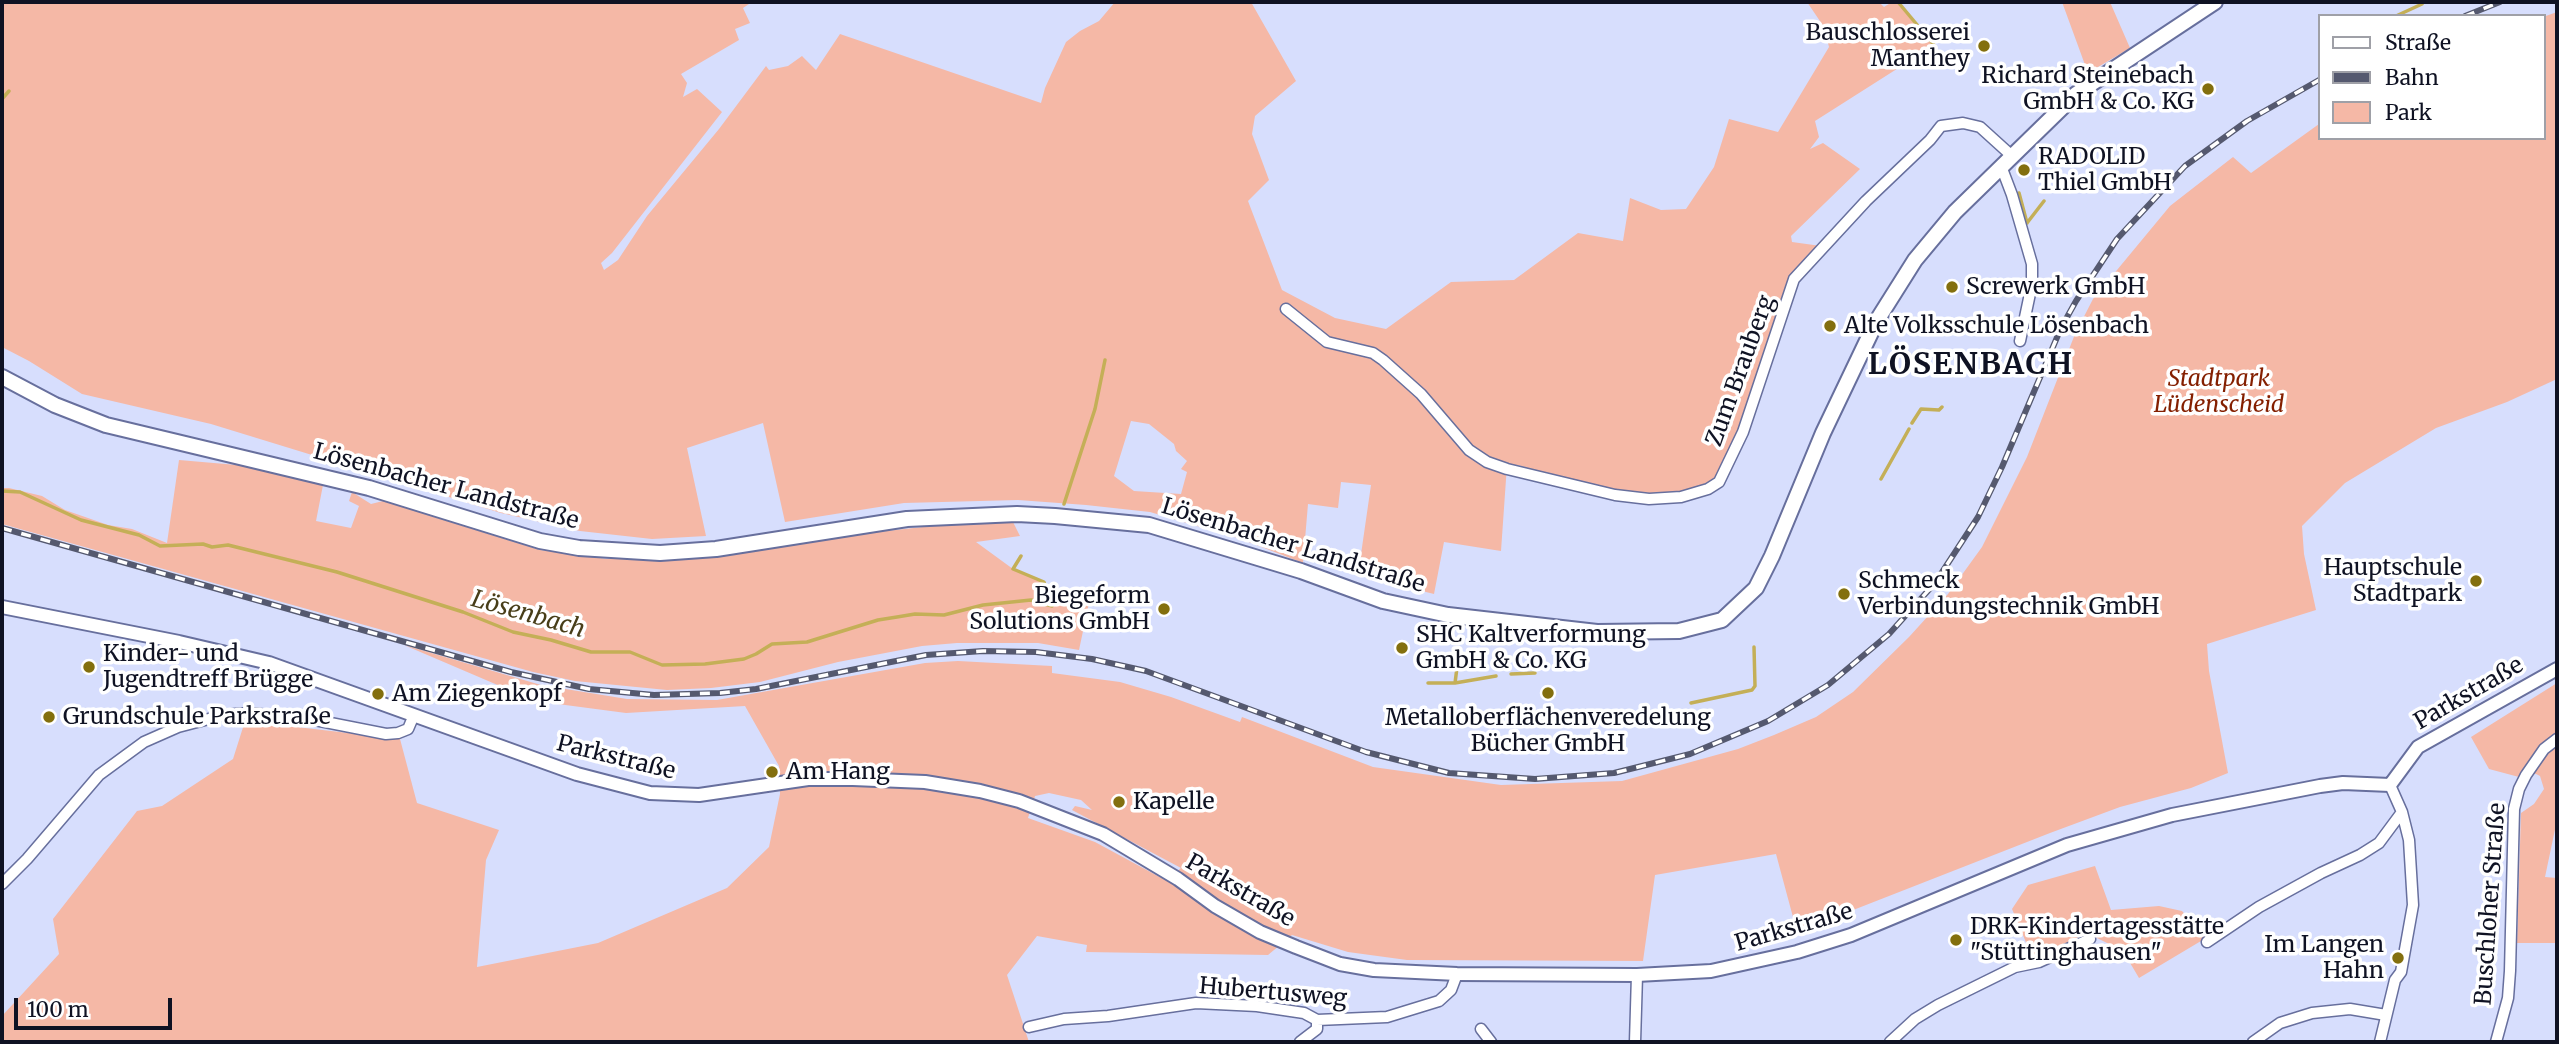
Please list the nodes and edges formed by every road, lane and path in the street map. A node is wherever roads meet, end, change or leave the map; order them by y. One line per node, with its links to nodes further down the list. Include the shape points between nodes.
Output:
1 (2215, 2): 2 (main road, Lösenbacher Landstraße, via 2076,94)
2 (2012, 156): 3 (main road, Lösenbacher Landstraße); 4 (street, Zum Brauberg, via 1980,127 1963,123 1941,126 1866,201 1794,279 1749,417 1719,482 1681,497 1615,495 1488,462 1469,450 1421,394 1373,353 1327,342)
3 (2001, 166): 5 (street, via 2032,264); 6 (main road, Lösenbacher Landstraße, via 1914,260 1876,322 1751,595 1722,620 1679,631 1597,632 1448,615 1383,601 1149,525 1055,516 906,519 716,549 660,553 579,548 540,541 369,488 106,425)
4 (1286, 309)
5 (2020, 341)
6 (2, 377)
7 (2, 607): 9 (street, Parkstraße, via 268,663)
8 (2557, 669): 11 (street, Parkstraße, via 2418,747)
9 (414, 715): 13 (street, via 408,729 386,734 249,713 178,727 144,742 99,775); 16 (street, Parkstraße, via 577,774 650,793 699,795 797,781 853,779 925,782 980,791 1103,834 1260,932 1340,964)
10 (2557, 739): 28 (street, Buschloher Straße, via 2526,775 2514,809 2508,998)
11 (2390, 785): 12 (street); 17 (street, Parkstraße, via 2320,786 2172,815 2067,845 1852,935 1797,952 1711,971)
12 (2402, 813): 15 (street, via 2370,849 2259,907); 18 (street, via 2409,840 2413,905 2401,972)
13 (2, 884)
14 (2090, 939): 25 (street, via 2039,962 2015,967 1938,1005)
15 (2207, 942)
16 (1457, 974): 17 (street, Parkstraße); 19 (street, Hubertusweg, via 1451,990 1439,1001 1387,1017)
17 (1637, 975): 24 (street)
18 (2386, 1015): 26 (street, via 2350,1009 2312,1013 2280,1024); 27 (street)
19 (1317, 1020): 20 (street, Hubertusweg, via 1304,1013 1257,1006 1196,1003); 22 (street, via 1317,1029)
20 (1029, 1027)
21 (1481, 1029): 23 (street)
22 (1300, 1042)
23 (1490, 1042)
24 (1635, 1042)
25 (1890, 1042)
26 (2253, 1042)
27 (2380, 1042)
28 (2496, 1042)

